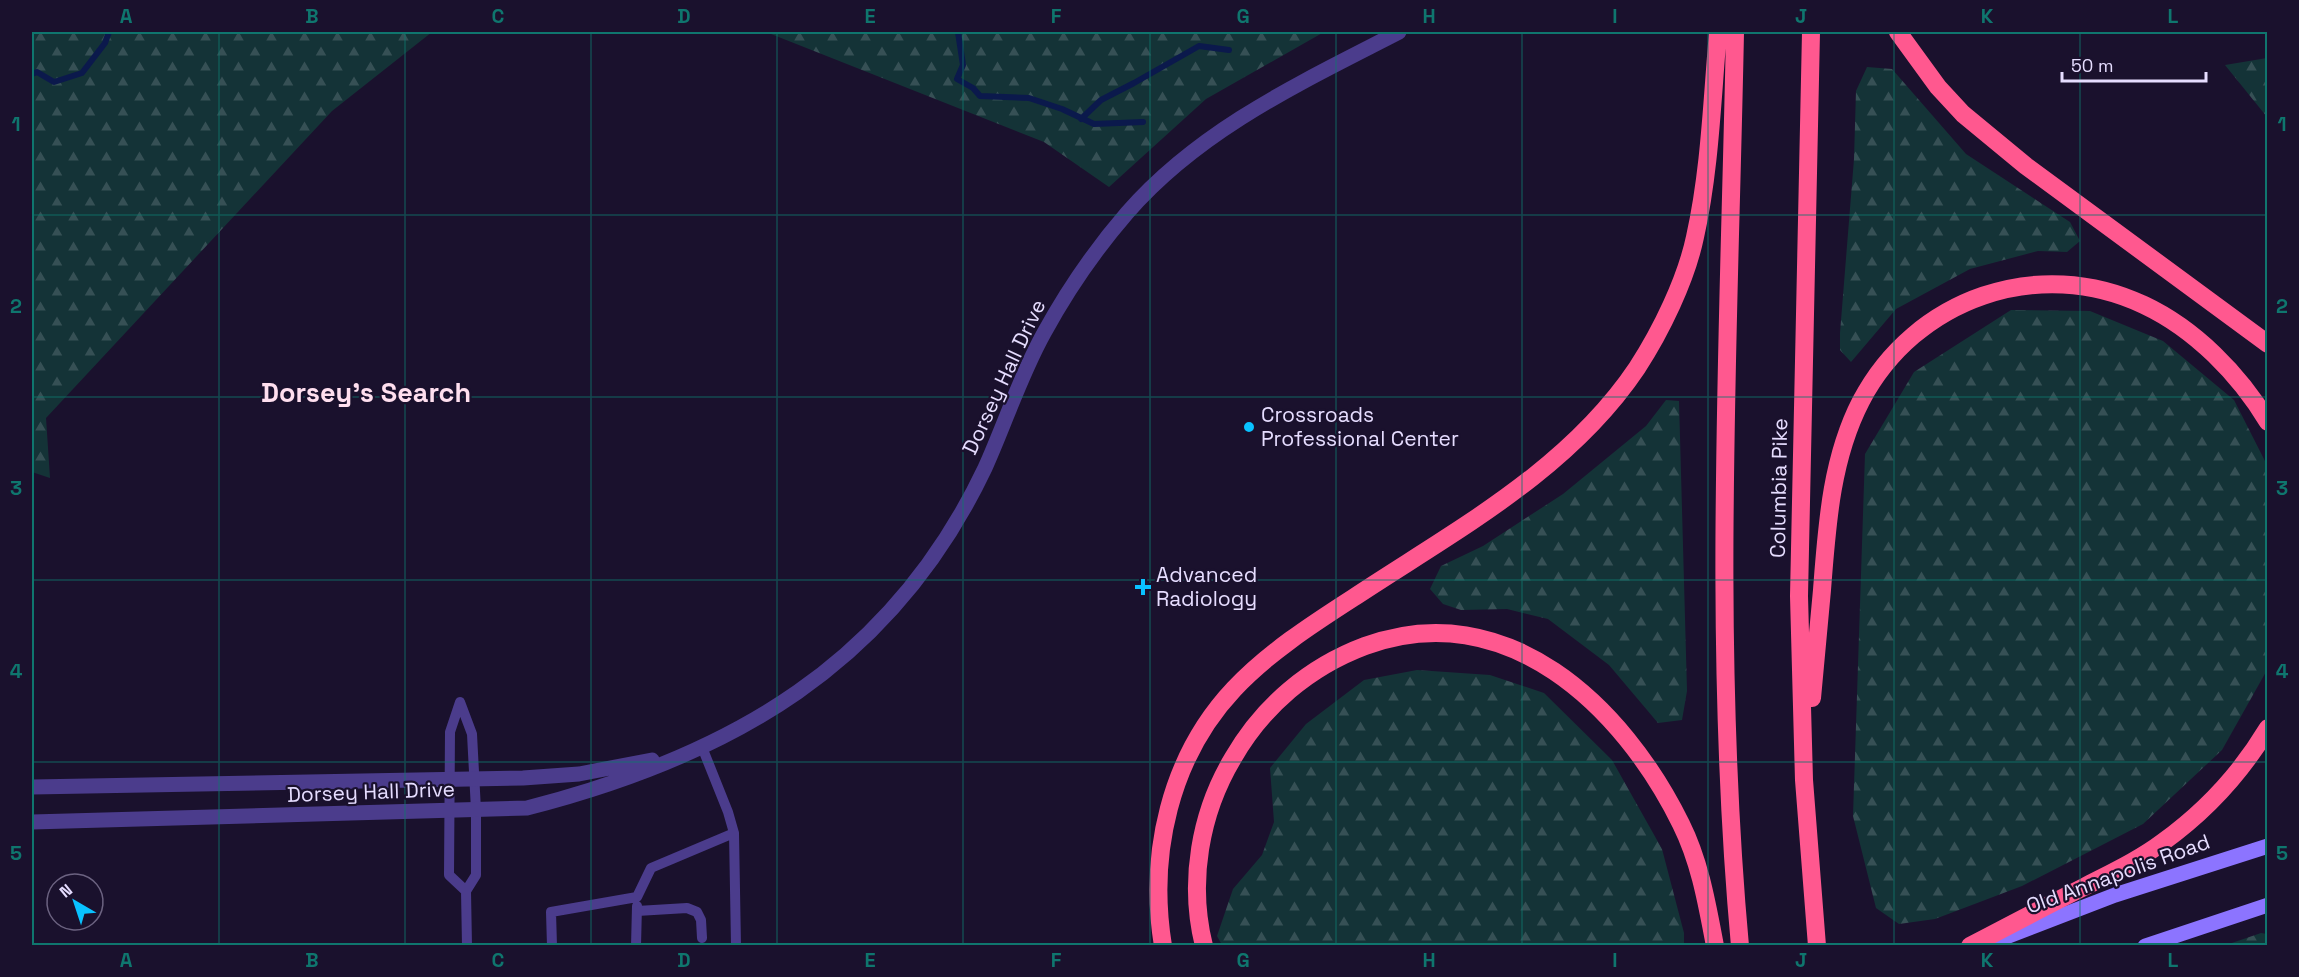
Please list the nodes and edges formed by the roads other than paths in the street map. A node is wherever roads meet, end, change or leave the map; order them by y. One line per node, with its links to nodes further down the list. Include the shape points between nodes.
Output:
1 (1399, 32): 9 (street, Dorsey Hall Drive, via 1267,101 1212,136 1168,171 1128,211 1092,254 1043,335 979,479 948,537 908,591 864,639 824,674 779,706)
2 (1718, 32): 28 (highway, via 1706,182 1695,240 1659,330 1637,368 1606,408 1545,468 1310,626 1266,659 1216,711 1185,764 1164,830 1158,896)
3 (1735, 32): 31 (highway, via 1723,596 1728,775)
4 (1811, 32): 12 (highway, Columbia Pike, via 1799,596)
5 (1898, 32): 6 (highway, via 1938,87 1971,121)
6 (2268, 344)
7 (2268, 422): 12 (highway, via 2217,357 2166,319 2125,297 2076,285 2023,285 1951,308 1924,326 1904,343 1874,380 1853,420 1836,469 1828,514)
8 (2268, 728): 33 (highway, via 2228,784 2163,843 2130,864)
9 (702, 747): 11 (street, Dorsey Hall Drive, via 579,774); 14 (street, Dorsey Hall Drive, via 584,793 527,808); 17 (lane)
10 (448, 779): 11 (street, Dorsey Hall Drive); 11 (lane, via 450,732 460,702 472,734); 13 (street, Dorsey Hall Drive); 15 (lane)
11 (475, 779): 14 (lane)
12 (1804, 780): 32 (highway, Columbia Pike)
13 (32, 787)
14 (476, 810): 15 (street, Dorsey Hall Drive); 19 (lane, via 476,875)
15 (449, 812): 16 (street, Dorsey Hall Drive); 19 (lane, via 449,875)
16 (32, 822)
17 (734, 833): 20 (lane, via 651,868); 27 (lane)
18 (2268, 846): 34 (main road, Old Annapolis Road, via 2115,896)
19 (466, 891): 24 (lane)
20 (637, 897): 22 (lane); 25 (lane, via 551,912)
21 (2268, 905): 35 (main road)
22 (637, 911): 23 (lane, via 687,908 697,912); 26 (lane)
23 (702, 938)
24 (467, 945)
25 (552, 945)
26 (636, 945)
27 (736, 945)
28 (1163, 945)
29 (1204, 945): 30 (highway, via 1197,903 1206,818 1224,772 1252,727 1296,684 1352,651 1380,641 1438,634 1470,637 1524,653 1576,685 1609,717 1646,762 1682,825 1698,869)
30 (1715, 945)
31 (1740, 945)
32 (1817, 945)
33 (1970, 945)
34 (1984, 945)
35 (2145, 945)

